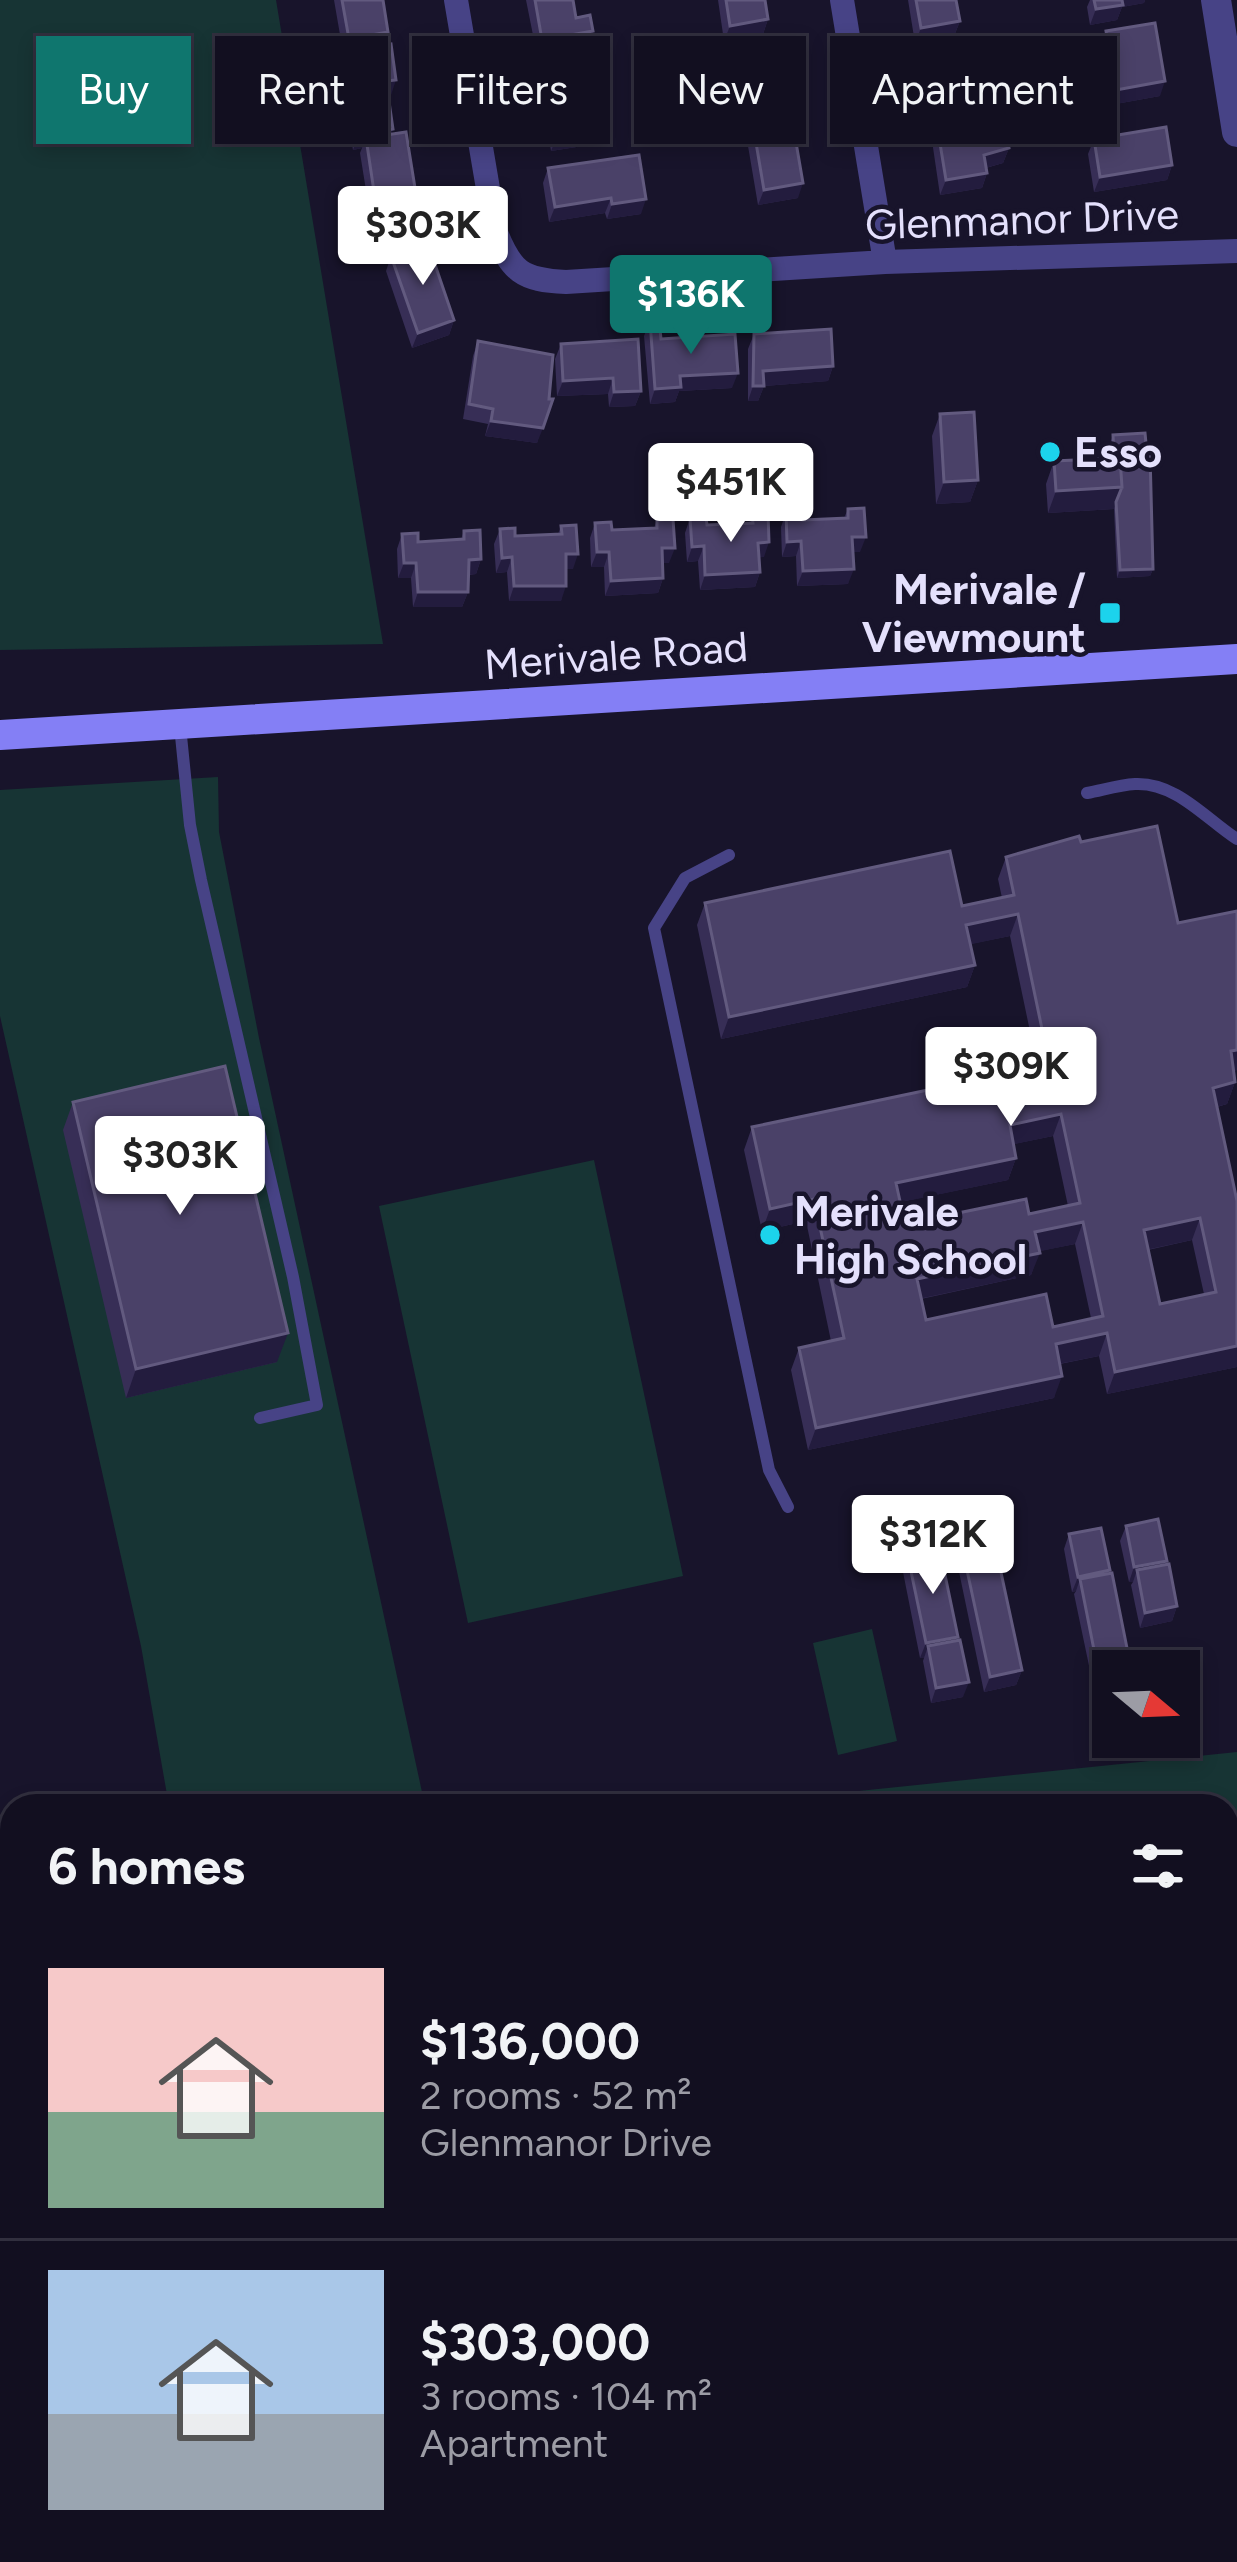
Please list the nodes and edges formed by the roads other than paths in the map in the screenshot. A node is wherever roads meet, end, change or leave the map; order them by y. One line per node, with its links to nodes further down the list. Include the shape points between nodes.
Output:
1 (456, 0): 6 (street, Glenmanor Drive, via 495,230 507,261 534,280)
2 (842, 0): 6 (street)
3 (1216, 0): 4 (street)
4 (1237, 132)
5 (1237, 251): 6 (street, Glenmanor Drive)
6 (886, 262)
7 (1237, 659): 8 (main road, Merivale Road)
8 (179, 724): 9 (main road, Merivale Road); 13 (lane, via 201,880 317,1405)
9 (0, 735)
10 (1087, 793): 11 (lane, via 1140,783 1166,790)
11 (1237, 838)
12 (728, 856): 14 (lane, via 685,878 654,928 769,1470)
13 (260, 1418)
14 (788, 1507)

